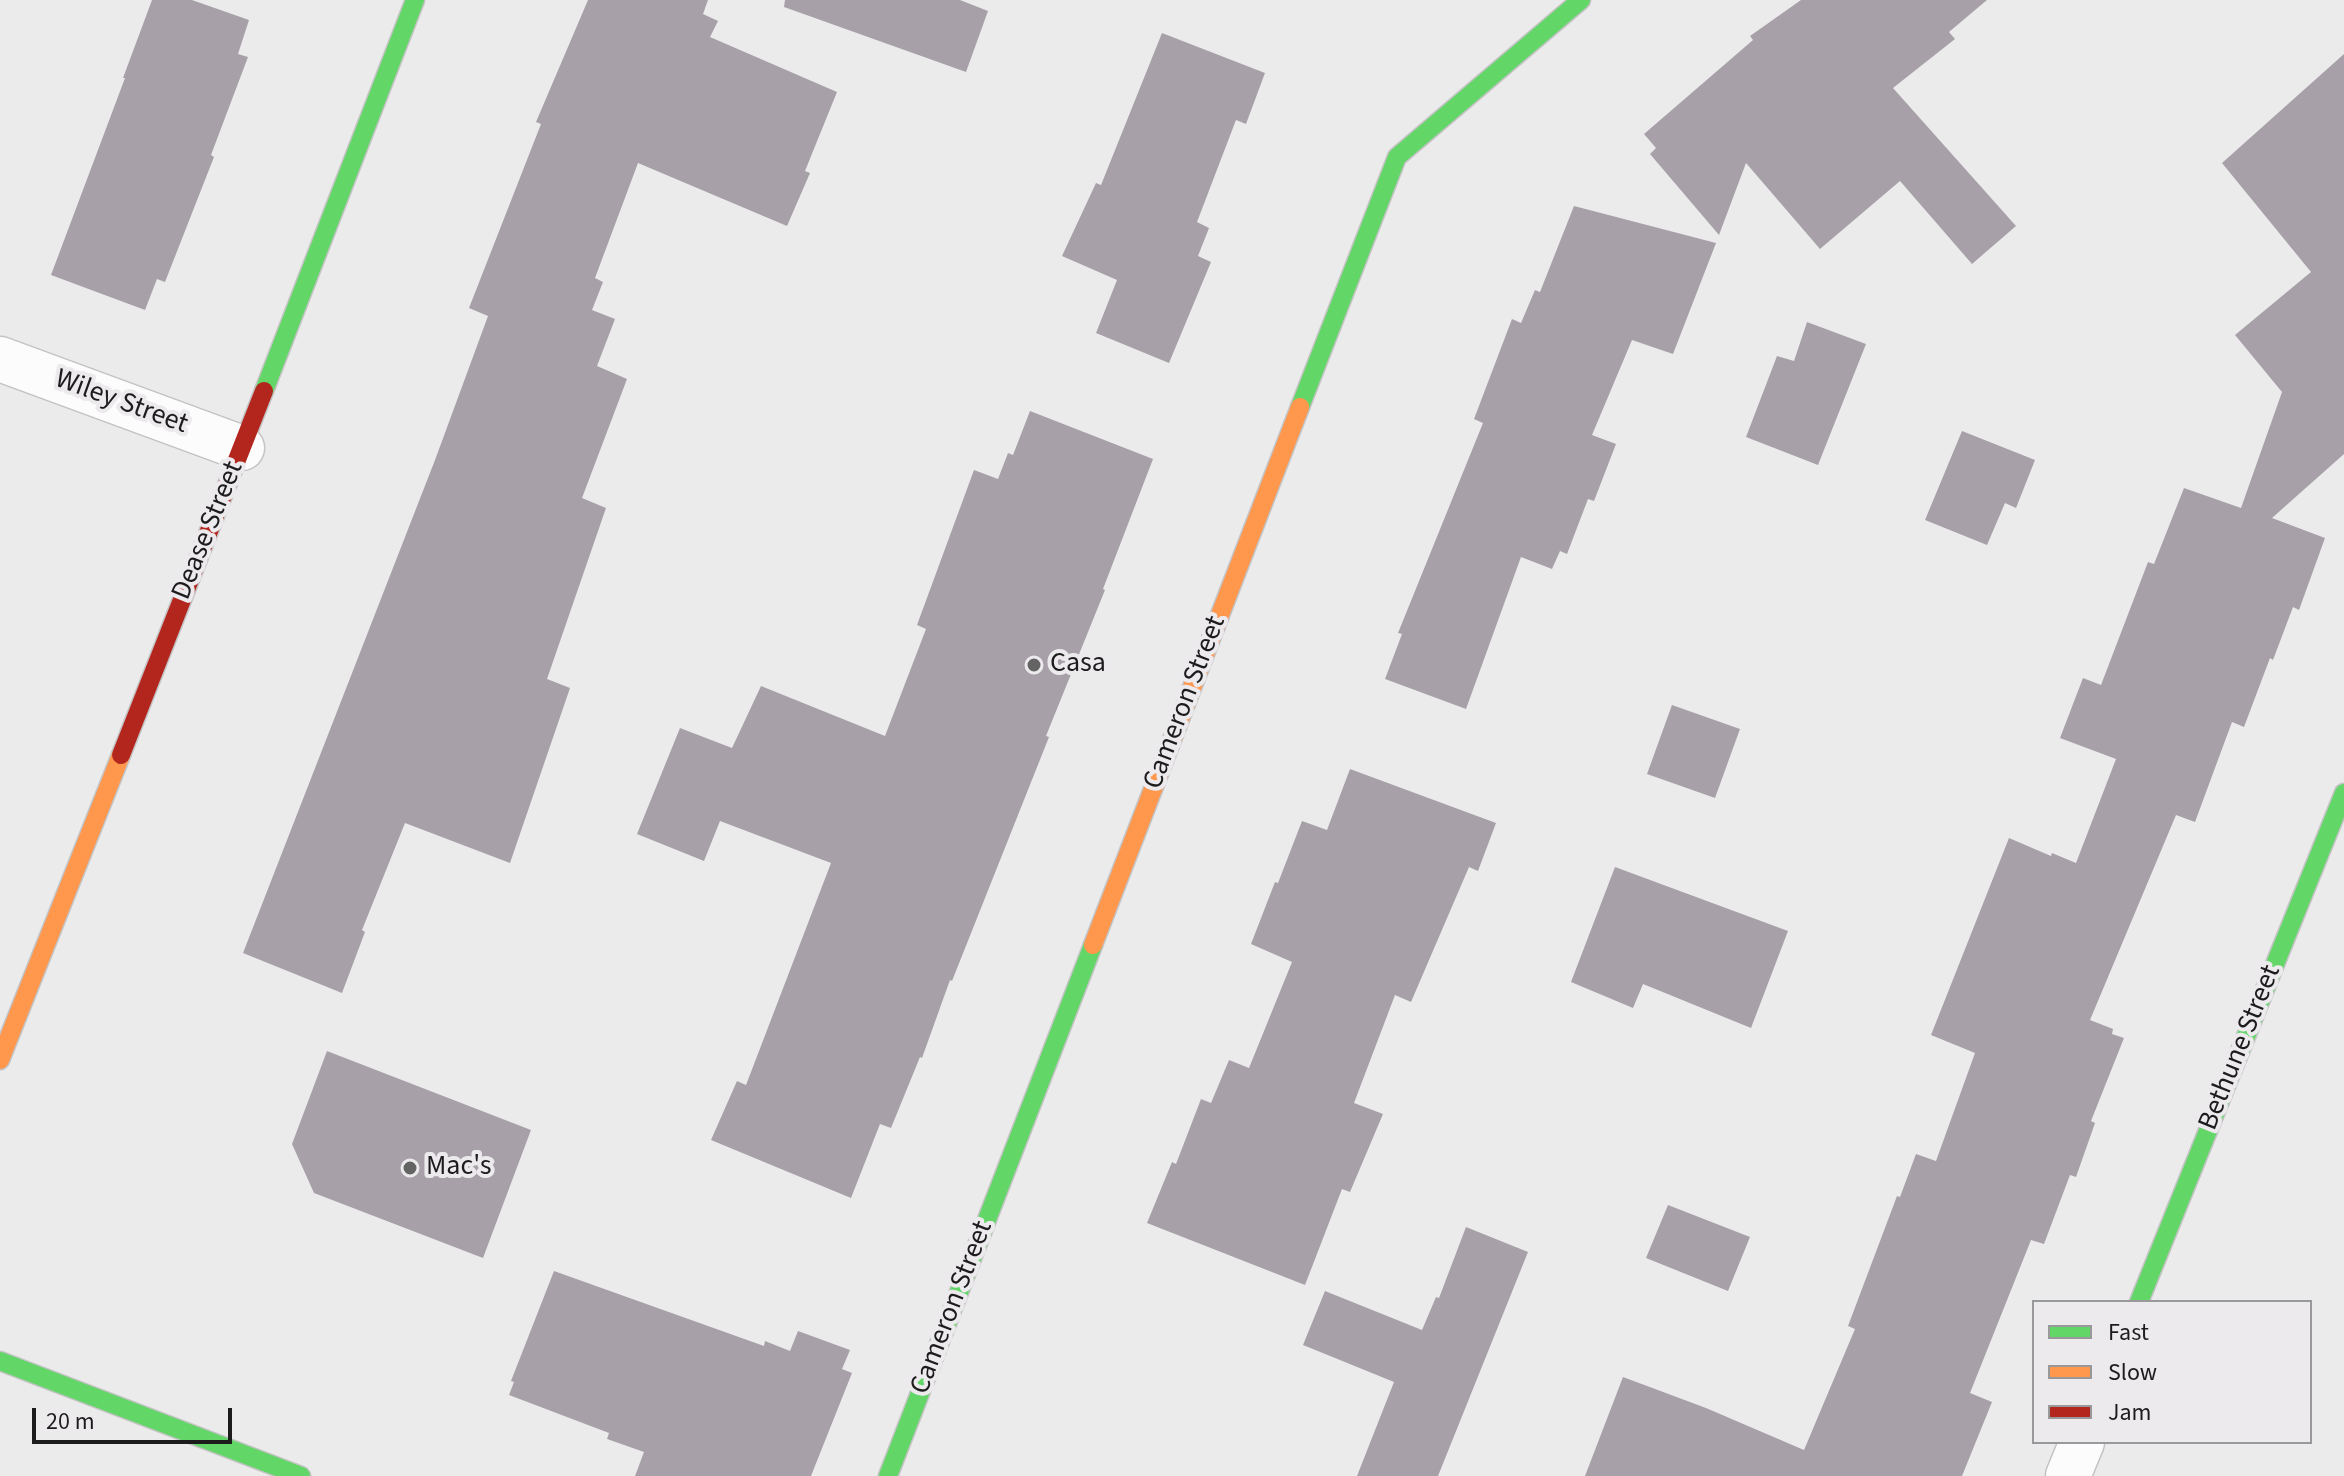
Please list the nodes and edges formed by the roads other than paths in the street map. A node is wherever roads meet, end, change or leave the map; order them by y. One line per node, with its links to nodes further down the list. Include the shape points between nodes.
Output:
1 (415, 0): 4 (street, Dease Street)
2 (1581, 0): 11 (street, Cameron Street, via 1397,157)
3 (0, 359): 4 (street, Wiley Street)
4 (242, 448): 6 (street, Dease Street)
5 (2344, 793): 7 (street, Bethune Street)
6 (0, 1060)
7 (2140, 1300)
8 (0, 1361): 10 (street)
9 (2081, 1444): 12 (street)
10 (301, 1476)
11 (888, 1476)
12 (2068, 1476)

